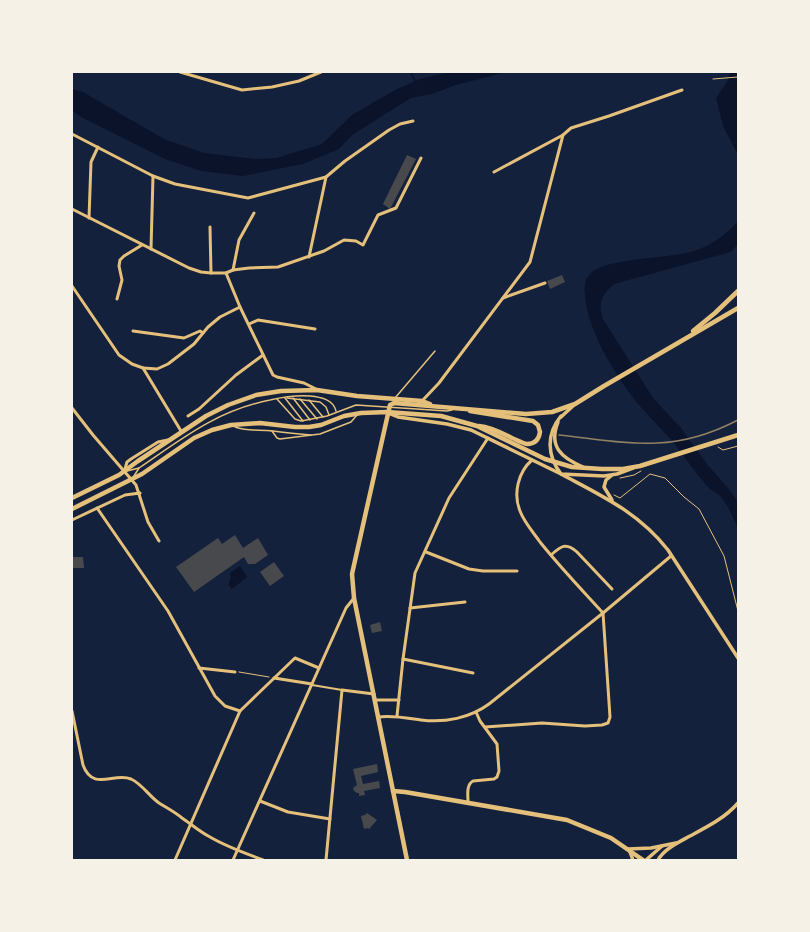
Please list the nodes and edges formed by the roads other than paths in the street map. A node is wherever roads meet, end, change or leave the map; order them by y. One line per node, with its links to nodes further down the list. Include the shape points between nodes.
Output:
1 (180, 72): 2 (street, via 242,90 299,81)
2 (320, 72)
3 (682, 90): 6 (street, via 571,128)
4 (413, 121): 11 (street, via 389,130)
5 (72, 134): 7 (street)
6 (563, 135): 9 (street); 25 (street, via 530,262)
7 (98, 148): 10 (street); 14 (street, via 91,162)
8 (421, 158): 18 (street, via 396,208 378,215 363,245 356,241 344,240)
9 (494, 172)
10 (154, 176): 11 (street, via 175,184 248,198); 17 (street)
11 (326, 176): 18 (street)
12 (72, 209): 14 (street)
13 (254, 213): 19 (street, via 239,240)
14 (89, 218): 16 (street)
15 (210, 227): 20 (street)
16 (142, 245): 17 (street); 26 (street, via 120,260 122,280)
17 (151, 249): 20 (street, via 189,268)
18 (309, 257): 19 (street, via 278,267)
19 (233, 270): 21 (street)
20 (211, 273): 21 (street)
21 (226, 273): 27 (street)
22 (545, 283): 25 (street)
23 (72, 286): 36 (street, via 119,355)
24 (738, 291): 33 (main road)
25 (503, 298): 44 (street, via 439,383)
26 (117, 299)
27 (240, 307): 29 (street); 32 (street, via 220,317)
28 (738, 308): 33 (main road)
29 (249, 324): 30 (street, via 258,320); 35 (street)
30 (316, 329)
31 (133, 331): 32 (street, via 184,338 200,331)
32 (203, 333): 36 (street, via 194,344 168,364 157,369)
33 (677, 344): 45 (main road)
34 (435, 351): 43 (lane)
35 (263, 356): 37 (street, via 275,376 304,383); 55 (street, via 236,375)
36 (143, 368): 63 (street)
37 (317, 390): 43 (main road); 63 (main road, via 281,391 251,396 220,409)
38 (285, 398): 39 (lane); 40 (lane); 51 (lane, via 294,396 325,399); 60 (lane)
39 (293, 398): 41 (lane); 59 (lane)
40 (276, 399): 60 (lane, via 295,419); 71 (lane, via 251,404 211,420)
41 (300, 399): 42 (lane); 58 (lane)
42 (309, 400): 54 (lane, via 320,402); 57 (lane)
43 (393, 400): 44 (main road)
44 (422, 401): 48 (main road)
45 (575, 404): 50 (main road, via 532,414); 56 (street)
46 (378, 406): 47 (lane); 51 (lane, via 356,405); 52 (lane)
47 (389, 406): 48 (main road, via 394,403); 50 (lane, via 447,411); 52 (main road)
48 (438, 406): 50 (main road)
49 (72, 408): 73 (street)
50 (461, 408): 62 (main road, via 481,414 533,421 538,425 540,432 535,442 525,444 496,430)
51 (336, 411): 54 (lane)
52 (387, 412): 53 (main road); 62 (main road, via 441,416); 67 (street, via 404,418 452,425); 89 (main road, via 352,574)
53 (358, 413): 61 (main road, via 309,427 260,423); 66 (lane, via 352,422)
54 (329, 415): 57 (lane)
55 (188, 416)
56 (561, 416): 69 (street, via 551,435); 72 (street, via 555,434 558,450 568,460)
57 (323, 417): 58 (lane)
58 (317, 418): 59 (lane)
59 (310, 420): 60 (lane)
60 (303, 421)
61 (231, 425): 64 (lane, via 246,431); 76 (main road, via 212,430 192,440)
62 (477, 426): 69 (main road)
63 (181, 431): 73 (main road)
64 (272, 431): 66 (lane); 66 (lane, via 280,439)
65 (738, 434): 70 (main road, via 645,466)
66 (314, 435)
67 (488, 438): 68 (street); 84 (street, via 449,498)
68 (532, 460): 74 (street); 85 (street, via 519,480 518,506 528,526)
69 (553, 462): 72 (main road); 74 (street)
70 (635, 467): 72 (main road); 75 (street)
71 (139, 468): 73 (lane); 76 (lane)
72 (587, 468)
73 (124, 471): 76 (street); 78 (main road)
74 (561, 474): 75 (street); 79 (street)
75 (613, 477): 79 (street, via 606,480 604,487)
76 (132, 479): 77 (street); 81 (main road)
77 (140, 493): 80 (street, via 125,495); 83 (street, via 148,522)
78 (72, 498)
79 (612, 501): 86 (street, via 646,526)
80 (97, 508): 82 (street); 95 (street, via 168,611)
81 (72, 509)
82 (72, 520)
83 (160, 541)
84 (426, 552): 87 (street, via 469,569); 91 (street, via 415,574)
85 (551, 555): 88 (street, via 561,547 572,547); 92 (street)
86 (671, 556): 92 (street); 93 (street)
87 (517, 571)
88 (612, 589)
89 (354, 598): 96 (street, via 346,608); 102 (main road)
90 (466, 602): 91 (street)
91 (410, 608): 94 (street)
92 (603, 613): 107 (street, via 490,704); 110 (street, via 610,717 608,722 604,725 591,726 542,722)
93 (738, 658)
94 (403, 659): 98 (street); 104 (street)
95 (199, 668): 97 (street); 106 (street, via 218,700)
96 (319, 668): 99 (street, via 295,658); 100 (street)
97 (236, 672)
98 (473, 673)
99 (274, 678): 100 (street); 106 (street)
100 (312, 684): 101 (street); 112 (street)
101 (342, 690): 102 (street); 115 (street)
102 (374, 694): 103 (main road)
103 (375, 700): 104 (street); 109 (main road)
104 (398, 700): 108 (street)
105 (72, 711): 116 (street, via 83,765 90,775 101,780 124,777 131,779)
106 (240, 712): 116 (street)
107 (476, 712): 108 (street, via 440,721); 110 (street)
108 (398, 716): 109 (street)
109 (378, 717): 111 (main road)
110 (485, 727): 113 (street, via 497,744 499,772 494,779 470,782)
111 (393, 791): 113 (main road); 125 (main road)
112 (260, 801): 115 (street, via 288,812); 120 (street)
113 (468, 802): 119 (main road, via 567,820 604,834)
114 (738, 803): 117 (street, via 719,819)
115 (330, 819): 124 (street)
116 (191, 825): 120 (street); 121 (street)
117 (679, 842): 118 (street); 129 (street)
118 (663, 846): 119 (street); 128 (street)
119 (628, 849): 126 (street); 127 (main road)
120 (237, 850): 122 (street); 123 (street)
121 (174, 860)
122 (233, 860)
123 (263, 860)
124 (326, 860)
125 (407, 860)
126 (633, 860)
127 (643, 860)
128 (646, 860)
129 (658, 860)

